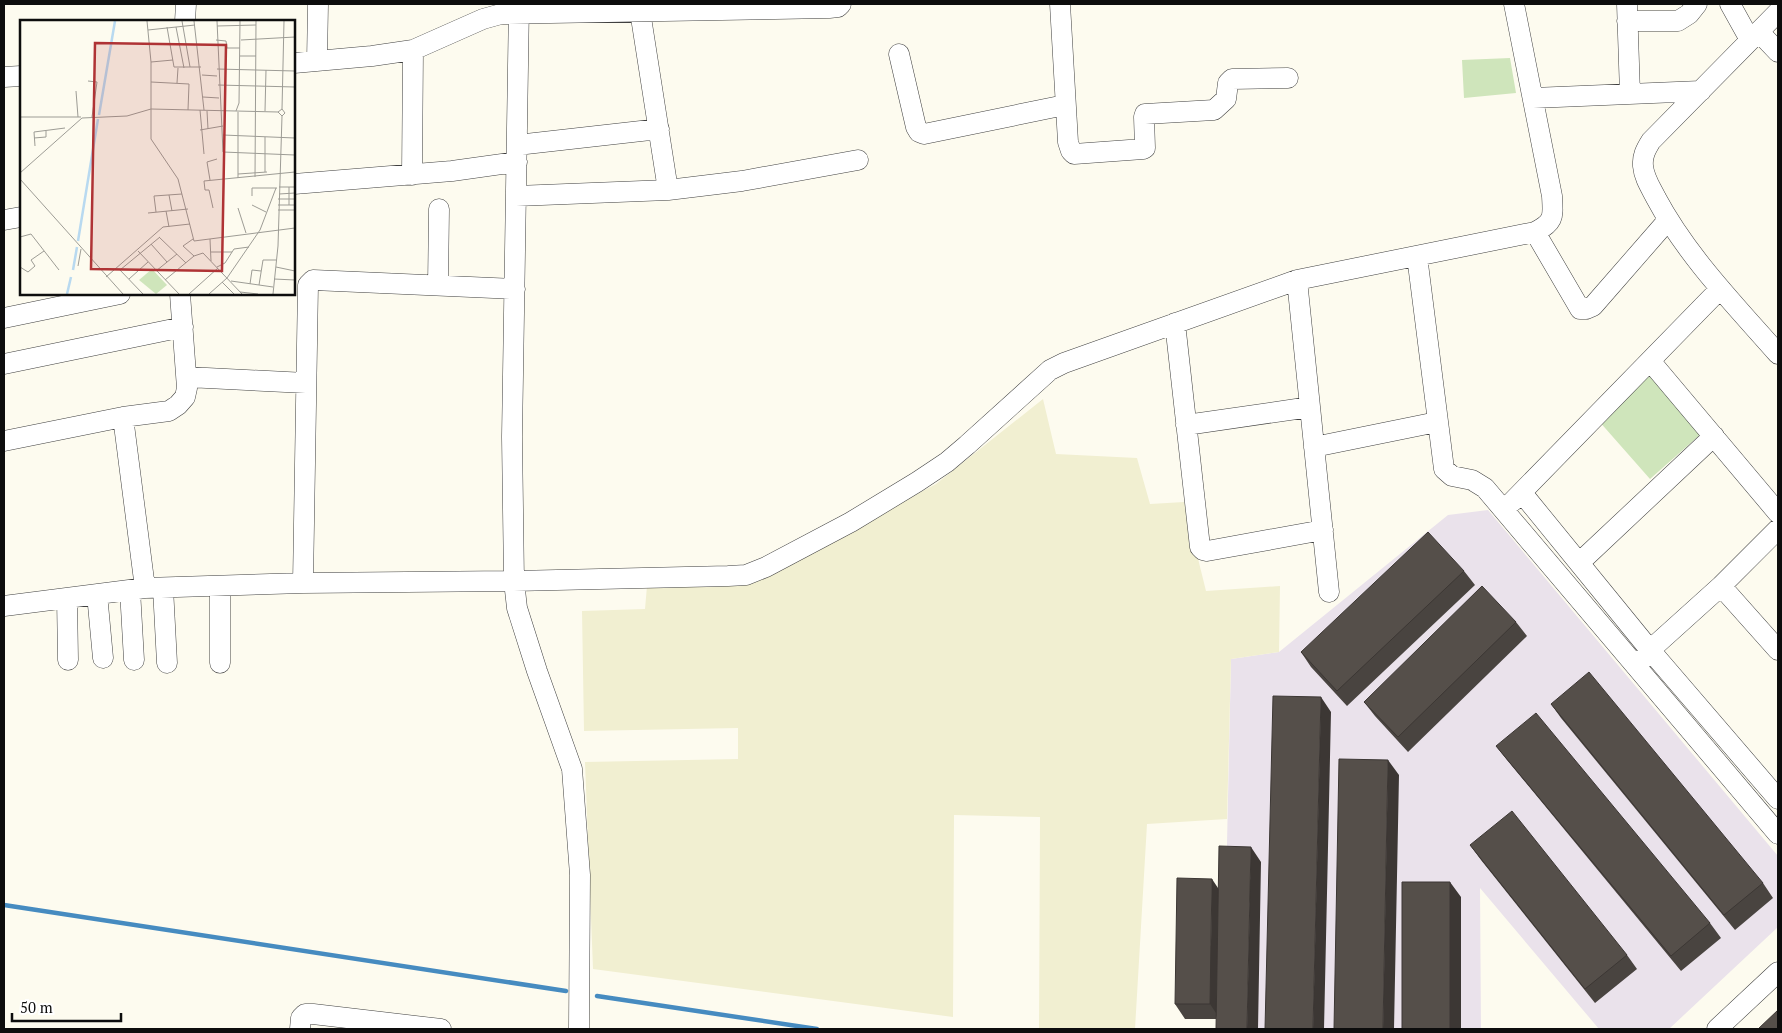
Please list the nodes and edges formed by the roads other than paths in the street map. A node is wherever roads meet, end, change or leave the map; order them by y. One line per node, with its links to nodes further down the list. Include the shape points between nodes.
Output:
1 (186, 4): 13 (street)
2 (318, 4): 18 (street)
3 (841, 4): 8 (street, via 829,8)
4 (1060, 4): 26 (street)
5 (1514, 4): 25 (street)
6 (1697, 4): 11 (street, via 1678,21)
7 (1730, 4): 14 (street)
8 (711, 7): 10 (street)
9 (519, 9): 10 (street); 15 (street, via 483,19); 28 (street)
10 (640, 12): 27 (street)
11 (1627, 12): 24 (street)
12 (1778, 12): 14 (street)
13 (185, 20)
14 (1755, 36): 16 (street); 23 (street)
15 (413, 50): 18 (street); 30 (street)
16 (1778, 52)
17 (899, 54): 26 (street, via 916,127 924,134)
18 (317, 62): 19 (street)
19 (295, 63)
20 (20, 76): 21 (street)
21 (4, 77)
22 (1288, 78): 26 (street, via 1232,79 1228,83 1226,99 1214,110 1145,114 1145,148 1140,149 1074,154 1068,142)
23 (1701, 91): 24 (street); 37 (street, via 1644,152 1646,178)
24 (1630, 94): 25 (street)
25 (1533, 98): 38 (street, via 1553,216 1547,226)
26 (1065, 105)
27 (659, 129): 28 (street); 32 (street)
28 (517, 154): 30 (street); 33 (street)
29 (858, 160): 32 (street, via 742,182)
30 (412, 175): 31 (street)
31 (295, 184)
32 (668, 190): 33 (street)
33 (516, 196): 42 (street)
34 (439, 210): 41 (street)
35 (20, 217): 36 (street)
36 (4, 220)
37 (1668, 220): 38 (street, via 1586,310 1580,308); 43 (street)
38 (1535, 232): 39 (street)
39 (1417, 256): 40 (street); 56 (street)
40 (1297, 280): 47 (street); 54 (street)
41 (438, 285): 42 (street); 53 (street, via 313,280 308,285)
42 (515, 289): 67 (street)
43 (1720, 289): 49 (street); 50 (street)
44 (115, 295): 46 (street)
45 (180, 295): 48 (street)
46 (4, 318)
47 (1176, 323): 57 (street); 67 (street, via 1050,370 947,462 850,522 759,570 728,576)
48 (183, 327): 51 (street); 52 (street)
49 (1778, 354)
50 (1651, 362): 58 (street); 61 (street)
51 (4, 364)
52 (187, 377): 53 (street); 55 (street, via 185,398 169,411)
53 (306, 383): 68 (street)
54 (1310, 407): 57 (street); 60 (street)
55 (123, 418): 59 (street); 71 (street)
56 (1437, 422): 60 (street); 62 (street, via 1447,474 1472,480 1485,488)
57 (1186, 425): 65 (street, via 1202,550)
58 (1714, 436): 63 (street); 66 (street)
59 (4, 441)
60 (1314, 447): 65 (street)
61 (1522, 493): 62 (street); 66 (street)
62 (1504, 511): 84 (street)
63 (1778, 512)
64 (1778, 529): 70 (street)
65 (1323, 530): 72 (street)
66 (1580, 563): 77 (street)
67 (514, 581): 68 (street); 90 (street, via 517,608 572,768 580,875)
68 (303, 582): 69 (street)
69 (220, 586): 71 (street); 83 (street)
70 (1721, 586): 77 (street); 78 (street)
71 (146, 589): 73 (street); 81 (street); 82 (street)
72 (1329, 592)
73 (97, 594): 74 (street); 79 (street)
74 (68, 598): 75 (street); 80 (street)
75 (4, 606): 76 (street)
76 (4, 618)
77 (1650, 650): 84 (street); 85 (street)
78 (1778, 650)
79 (103, 658)
80 (68, 660)
81 (134, 660)
82 (167, 663)
83 (220, 663)
84 (1636, 668): 86 (street)
85 (1778, 799)
86 (1775, 822)
87 (1778, 972): 91 (street)
88 (300, 1029): 89 (street, via 301,1018 305,1014 313,1014)
89 (441, 1029)
90 (579, 1029)
91 (1716, 1029)

